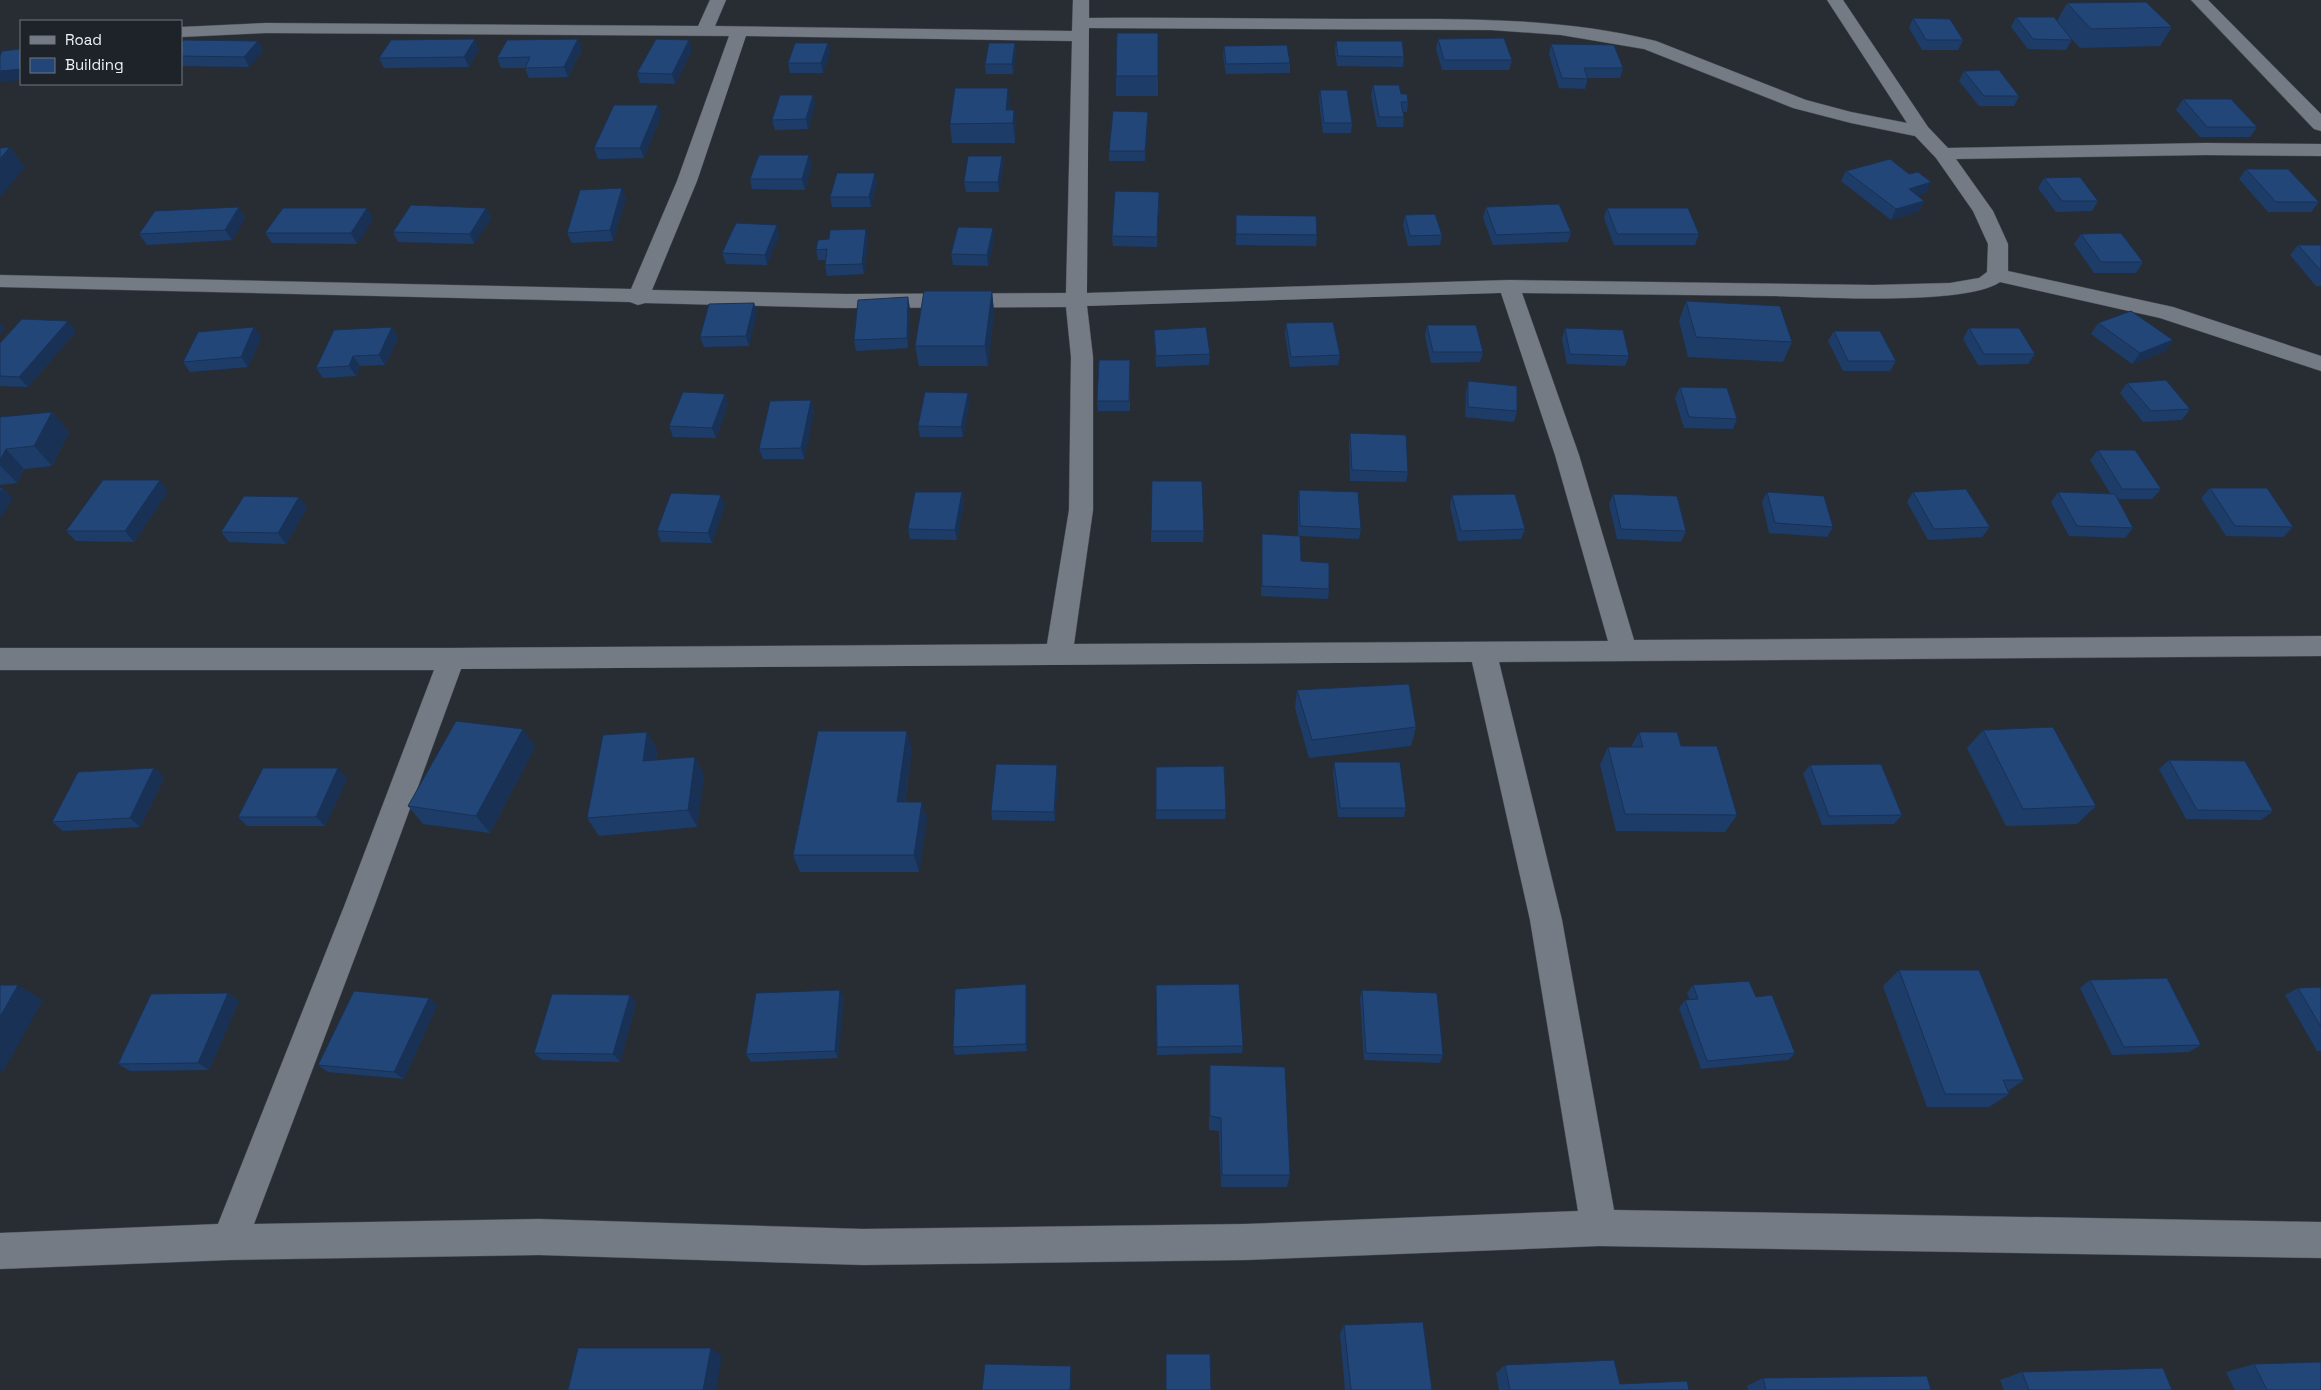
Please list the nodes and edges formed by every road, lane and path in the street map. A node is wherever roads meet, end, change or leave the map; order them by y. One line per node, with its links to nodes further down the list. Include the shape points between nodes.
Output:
1 (718, 0): 6 (street)
2 (1080, 0): 5 (street)
3 (1835, 0): 10 (street)
4 (2199, 0): 9 (street)
5 (1079, 30): 7 (street); 10 (street, via 1407,24 1577,31 1633,41 1677,55 1823,111); 17 (street)
6 (704, 31): 7 (street); 8 (street, via 266,28)
7 (739, 31): 16 (street, via 687,181)
8 (182, 32)
9 (2321, 125)
10 (1921, 131): 12 (street)
11 (2321, 150): 12 (street)
12 (1943, 154): 13 (street, via 1983,211 1998,244)
13 (1997, 275): 15 (street, via 1985,283 1950,289 1874,291); 18 (street, via 2165,312)
14 (0, 281): 16 (street)
15 (1509, 286): 17 (street); 20 (street, via 1567,455)
16 (638, 298): 17 (street)
17 (1076, 300): 22 (street, via 1082,358 1081,510)
18 (2321, 364)
19 (2321, 646): 20 (street)
20 (1624, 650): 21 (street)
21 (1483, 651): 22 (street); 25 (street, via 1546,920)
22 (1059, 654): 24 (street)
23 (0, 659): 24 (street)
24 (451, 659): 27 (street)
25 (1599, 1228): 26 (street); 27 (street, via 1245,1242 864,1247 540,1237)
26 (2321, 1240)
27 (229, 1242): 28 (street)
28 (0, 1251)

